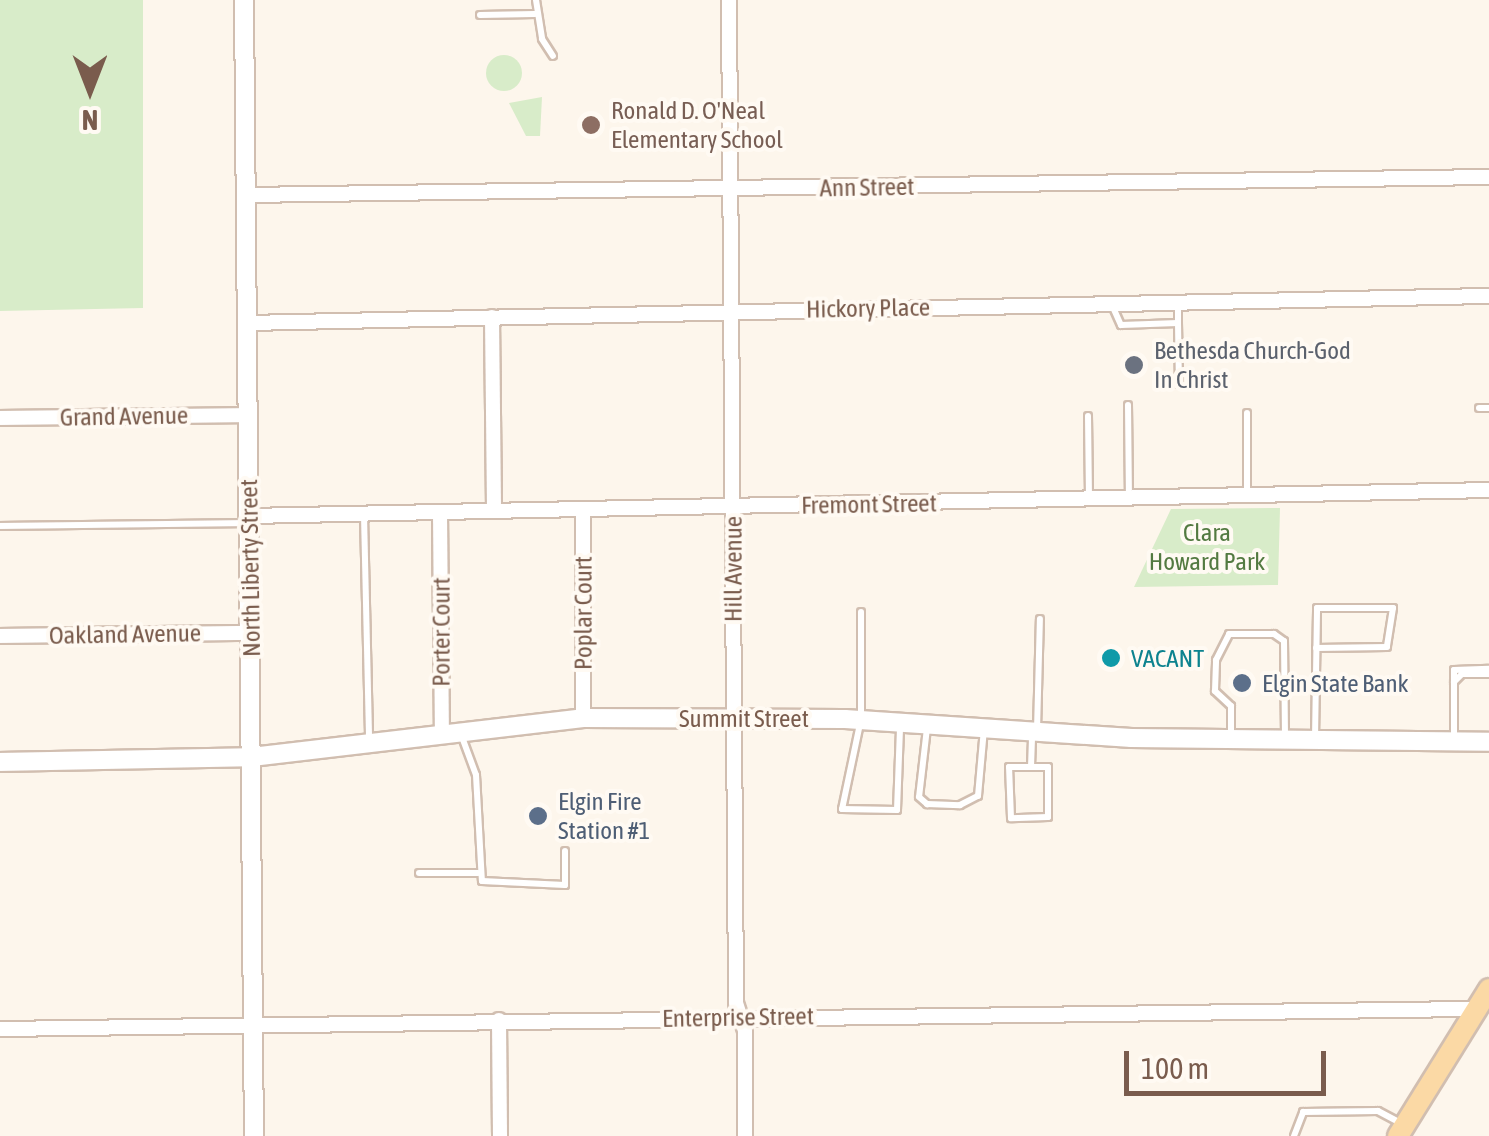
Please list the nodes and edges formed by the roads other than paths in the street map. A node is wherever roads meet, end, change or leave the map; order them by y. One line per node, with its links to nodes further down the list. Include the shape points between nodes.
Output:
1 (244, 0): 9 (main road, North Liberty Street)
2 (536, 0): 5 (lane)
3 (729, 0): 8 (street, Hill Avenue)
4 (480, 14): 5 (lane)
5 (534, 14): 6 (lane)
6 (553, 56)
7 (1489, 177): 8 (street, Ann Street)
8 (730, 190): 9 (street, Ann Street); 13 (street, Hill Avenue)
9 (246, 196): 15 (main road, North Liberty Street)
10 (1489, 296): 11 (street, Hickory Place)
11 (1178, 302): 12 (street, Hickory Place); 16 (lane)
12 (1112, 304): 13 (street, Hickory Place); 16 (lane, via 1122,324)
13 (732, 311): 14 (street, Hickory Place); 29 (street, Hill Avenue)
14 (492, 317): 15 (street, Hickory Place); 31 (street)
15 (248, 322): 22 (main road, North Liberty Street)
16 (1178, 323): 17 (lane)
17 (1179, 384)
18 (1128, 405): 27 (lane)
19 (1479, 408): 20 (lane)
20 (1489, 408)
21 (1246, 413): 26 (lane)
22 (248, 415): 24 (street, Grand Avenue); 34 (main road, North Liberty Street)
23 (1088, 416): 28 (lane)
24 (0, 418)
25 (1489, 490): 26 (street, Fremont Street)
26 (1247, 495): 27 (street, Fremont Street)
27 (1129, 497): 28 (street, Fremont Street)
28 (1089, 498): 29 (street, Fremont Street)
29 (732, 507): 30 (street, Fremont Street); 42 (street, Hill Avenue)
30 (583, 509): 31 (street, Fremont Street); 43 (street, Poplar Court)
31 (494, 511): 32 (street, Fremont Street)
32 (440, 512): 33 (street, Fremont Street); 49 (street, Porter Court)
33 (364, 513): 34 (street, Fremont Street); 54 (lane)
34 (249, 520): 35 (lane); 38 (main road, North Liberty Street)
35 (0, 526)
36 (861, 612): 44 (lane)
37 (1040, 619): 48 (lane)
38 (250, 633): 39 (street, Oakland Avenue); 56 (main road, North Liberty Street)
39 (0, 636)
40 (1316, 648): 40 (lane, via 1386,647 1393,608 1316,608); 52 (lane)
41 (1489, 672): 55 (lane, via 1454,670)
42 (733, 716): 43 (main road, Summit Street); 44 (main road, Summit Street); 64 (street, Hill Avenue)
43 (584, 718): 49 (main road, Summit Street)
44 (861, 719): 45 (main road, Summit Street); 45 (lane, via 842,809 897,810)
45 (900, 721): 46 (main road, Summit Street)
46 (927, 723): 47 (main road, Summit Street); 47 (lane, via 918,790 927,804 976,800)
47 (984, 728): 48 (main road, Summit Street)
48 (1034, 732): 50 (main road, Summit Street); 58 (lane)
49 (450, 733): 54 (main road, Summit Street); 61 (lane, via 477,781)
50 (1231, 740): 51 (main road, Summit Street); 51 (lane, via 1232,706 1215,691 1218,656 1229,634 1274,634 1285,644)
51 (1285, 741): 52 (main road, Summit Street)
52 (1315, 742): 55 (main road, Summit Street)
53 (1489, 742): 55 (main road, Summit Street)
54 (368, 743): 56 (main road, Summit Street)
55 (1454, 743)
56 (252, 757): 57 (main road, Summit Street); 66 (main road, North Liberty Street)
57 (0, 762)
58 (1031, 767): 58 (lane, via 1009,767 1011,818 1048,817 1048,767)
59 (565, 851): 61 (lane, via 566,885 492,885)
60 (419, 873): 61 (lane)
61 (478, 873)
62 (1489, 989): 63 (main road)
63 (1476, 1010): 64 (street, Enterprise Street); 68 (main road)
64 (740, 1017): 65 (street, Enterprise Street); 71 (street, Hill Avenue)
65 (499, 1020): 66 (street, Enterprise Street); 70 (street)
66 (253, 1025): 67 (street, Enterprise Street); 69 (main road, North Liberty Street)
67 (0, 1029)
68 (1401, 1131): 72 (lane, via 1378,1112 1303,1112)
69 (254, 1136)
70 (500, 1136)
71 (744, 1136)
72 (1294, 1136)

